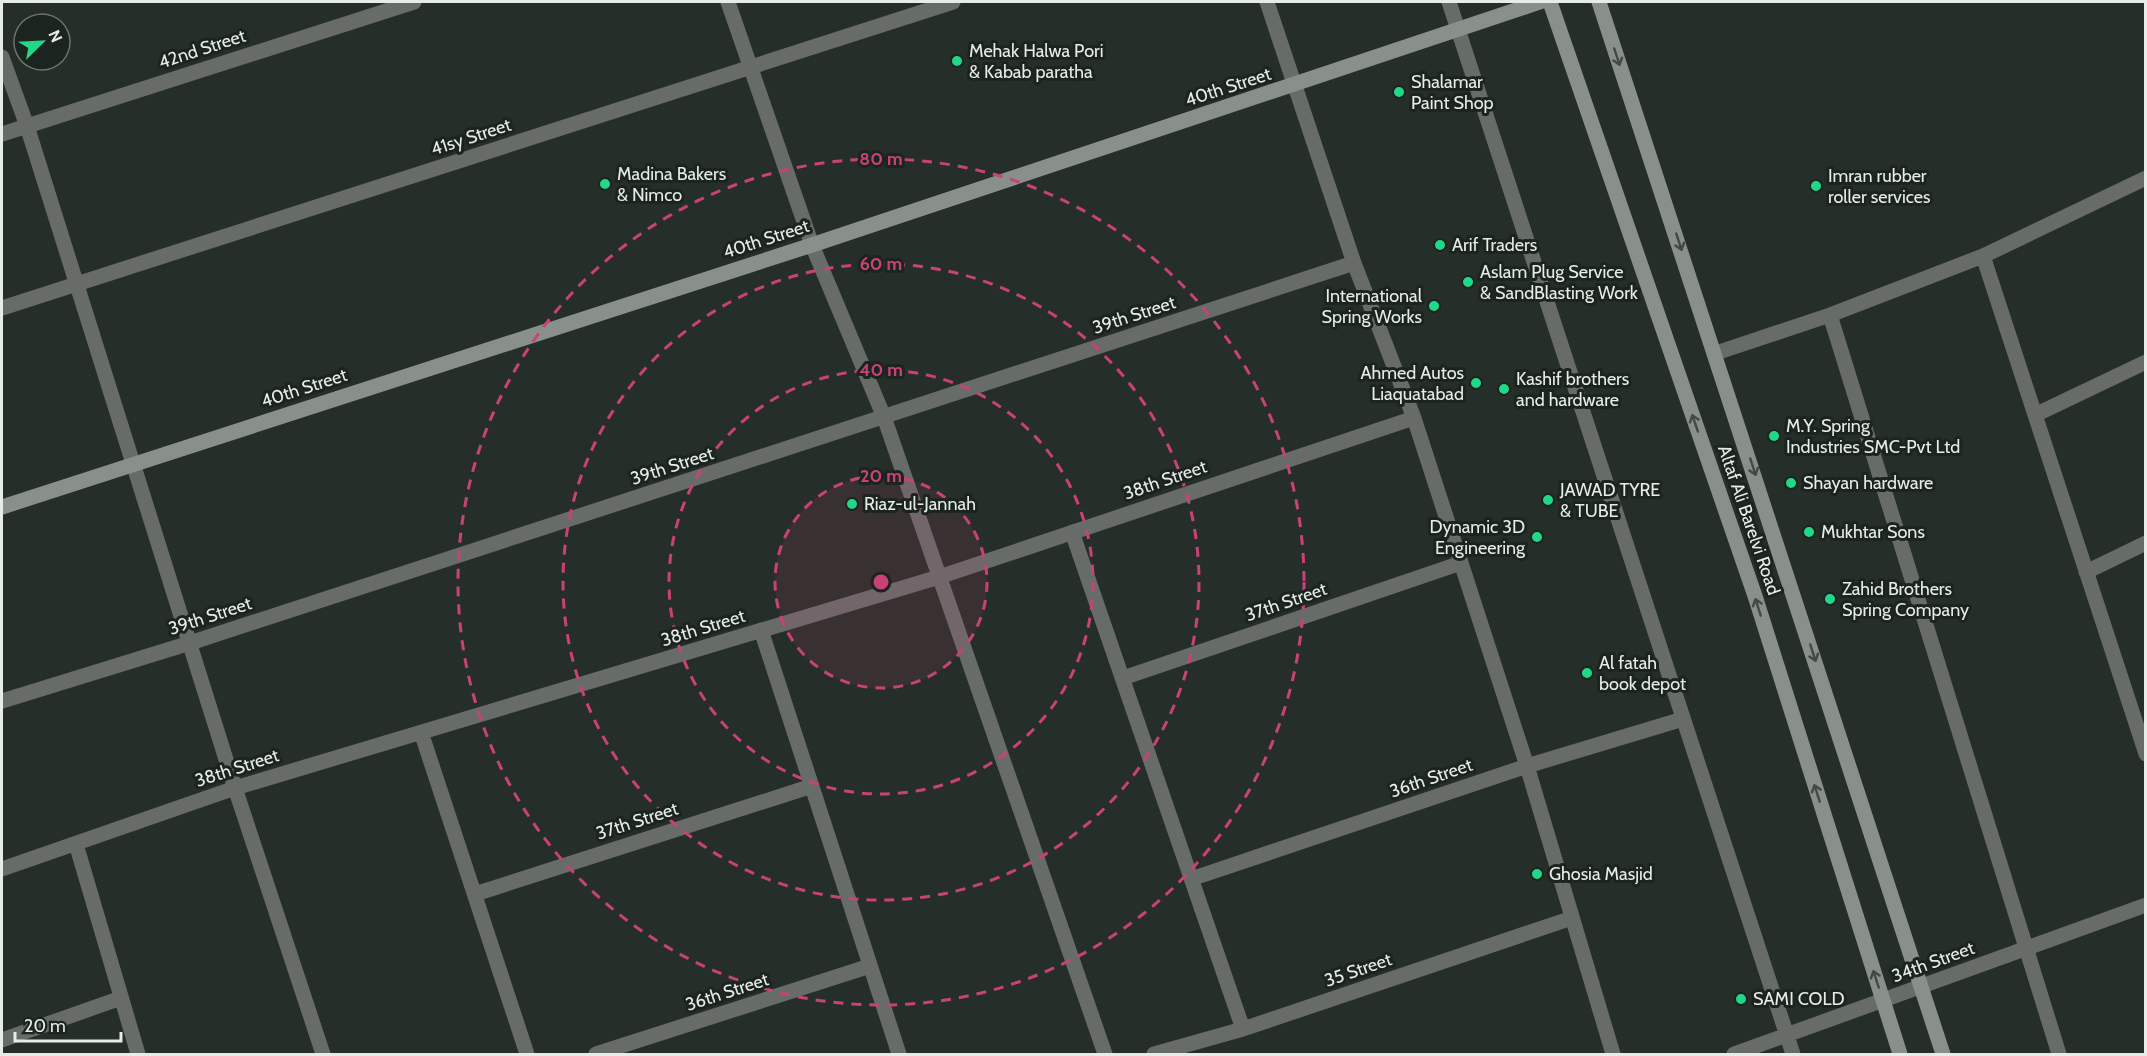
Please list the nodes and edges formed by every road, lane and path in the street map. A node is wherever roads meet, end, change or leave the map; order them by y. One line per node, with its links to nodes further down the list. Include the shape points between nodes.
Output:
1 (414, 2): 13 (street, 42nd Street)
2 (729, 2): 11 (street)
3 (952, 2): 11 (street, 41sy Street)
4 (1267, 2): 12 (street)
5 (1449, 2): 9 (street)
6 (1540, 2): 9 (main road, 40th Street)
7 (1550, 2): 55 (main road, Altaf Ali Barelvi Road, one-way to 7, via 1755,596)
8 (1599, 2): 22 (main road, Altaf Ali Barelvi Road, one-way to 22)
9 (1459, 29): 12 (main road, 40th Street); 38 (street)
10 (2, 57): 13 (street)
11 (751, 68): 16 (street); 19 (street, 41sy Street)
12 (1294, 86): 16 (main road, 40th Street); 18 (street)
13 (27, 126): 14 (street, 42nd Street); 19 (street)
14 (2, 134)
15 (2145, 178): 17 (street)
16 (812, 245): 25 (street); 27 (main road, 40th Street)
17 (1983, 256): 21 (street); 24 (street)
18 (1354, 263): 25 (street, 39th Street); 26 (street)
19 (76, 284): 20 (street, 41sy Street); 27 (street)
20 (2, 308)
21 (1830, 315): 22 (street); 51 (street)
22 (1716, 353): 53 (main road, Altaf Ali Barelvi Road, one-way to 53)
23 (2145, 362): 24 (street)
24 (2035, 416): 32 (street)
25 (885, 417): 33 (street); 35 (street, 39th Street)
26 (1414, 418): 29 (street, 38th Street); 31 (street)
27 (132, 464): 28 (main road, 40th Street); 35 (street)
28 (2, 507)
29 (1072, 532): 33 (street, 38th Street); 36 (street)
30 (2145, 543): 32 (street)
31 (1461, 563): 36 (street, 37th Street); 42 (street)
32 (2086, 572): 39 (street)
33 (939, 577): 34 (street, 38th Street); 64 (street)
34 (761, 630): 40 (street, 38th Street); 43 (street)
35 (190, 644): 37 (street, 39th Street); 44 (street)
36 (1123, 678): 47 (street)
37 (2, 701)
38 (1683, 719): 42 (street, 36th Street); 57 (street)
39 (2141, 726): 41 (street)
40 (421, 732): 44 (street, 38th Street); 48 (street)
41 (2145, 754)
42 (1527, 766): 47 (street, 36th Street); 50 (street)
43 (812, 786): 48 (street, 37th Street); 52 (street)
44 (236, 788): 45 (street, 38th Street); 60 (street)
45 (76, 844): 46 (street, 38th Street); 54 (street)
46 (2, 869)
47 (1194, 878): 56 (street)
48 (475, 894): 61 (street)
49 (2145, 905): 51 (street, 34th Street)
50 (1572, 918): 56 (street, 35 Street); 66 (street)
51 (2025, 950): 53 (street, 34th Street); 71 (street)
52 (870, 966): 62 (street, 36th Street); 63 (street)
53 (1921, 987): 55 (street, 34th Street); 70 (main road, Altaf Ali Barelvi Road)
54 (121, 998): 58 (street); 59 (street)
55 (1883, 1001): 57 (street, 34th Street); 69 (main road, Altaf Ali Barelvi Road)
56 (1243, 1029): 65 (street, 35 Street)
57 (1787, 1036): 67 (street, 34th Street); 68 (street)
58 (2, 1040)
59 (138, 1054)
60 (324, 1054)
61 (527, 1054)
62 (596, 1054)
63 (899, 1054)
64 (1105, 1054)
65 (1154, 1054)
66 (1613, 1054)
67 (1734, 1054)
68 (1793, 1054)
69 (1900, 1054)
70 (1944, 1054)
71 (2059, 1054)

